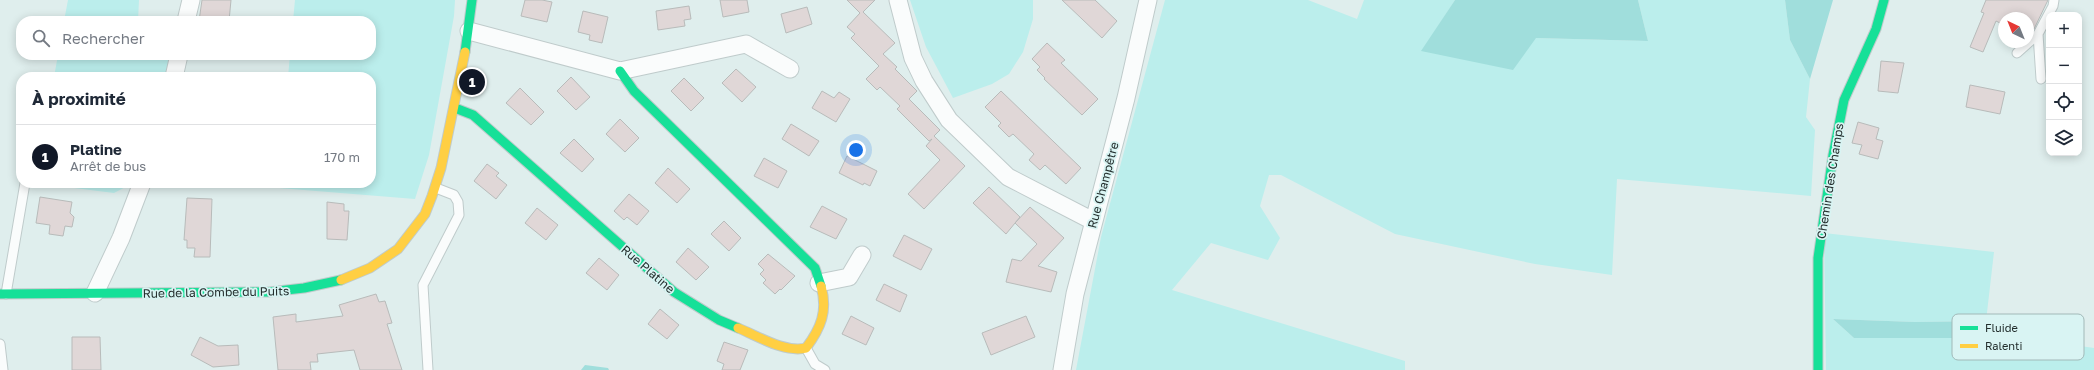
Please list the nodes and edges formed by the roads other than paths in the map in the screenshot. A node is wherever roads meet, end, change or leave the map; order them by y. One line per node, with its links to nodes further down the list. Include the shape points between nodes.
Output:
1 (191, 0): 7 (street)
2 (472, 0): 8 (street, Rue de la Combe du Puits)
3 (898, 0): 20 (street, via 913,58 924,81 949,120 1008,177)
4 (1148, 0): 20 (street, Rue Champêtre, via 1126,98)
5 (1884, 0): 31 (street, Chemin des Champs, via 1876,29 1844,100 1833,155 1818,258)
6 (2054, 0): 9 (lane)
7 (187, 16)
8 (469, 31): 13 (street); 16 (street, Rue de la Combe du Puits)
9 (2038, 34): 10 (lane); 15 (lane)
10 (2017, 53)
11 (178, 60): 14 (street)
12 (790, 69): 13 (street, via 746,44)
13 (620, 71): 22 (street, via 634,91 815,268)
14 (175, 72)
15 (2041, 79)
16 (455, 108): 19 (street, Rue de la Combe du Puits); 26 (street, Rue Platine, via 473,115 674,292 720,320 784,348)
17 (24, 188): 24 (lane)
18 (140, 188): 23 (street)
19 (436, 188): 23 (street, Rue de la Combe du Puits, via 420,224 409,237 390,255 342,280 287,292); 28 (lane, via 454,195 458,202 459,215 423,285)
20 (1093, 221): 30 (street, Rue Champêtre, via 1075,294)
21 (862, 255): 22 (street, via 848,277)
22 (819, 283): 26 (street, via 825,300 819,330)
23 (95, 293): 24 (street, Rue de la Combe du Puits)
24 (3, 294)
25 (0, 344): 27 (lane)
26 (806, 348): 29 (lane, via 815,364)
27 (3, 370)
28 (428, 370)
29 (825, 370)
30 (1062, 370)
31 (1818, 370)

